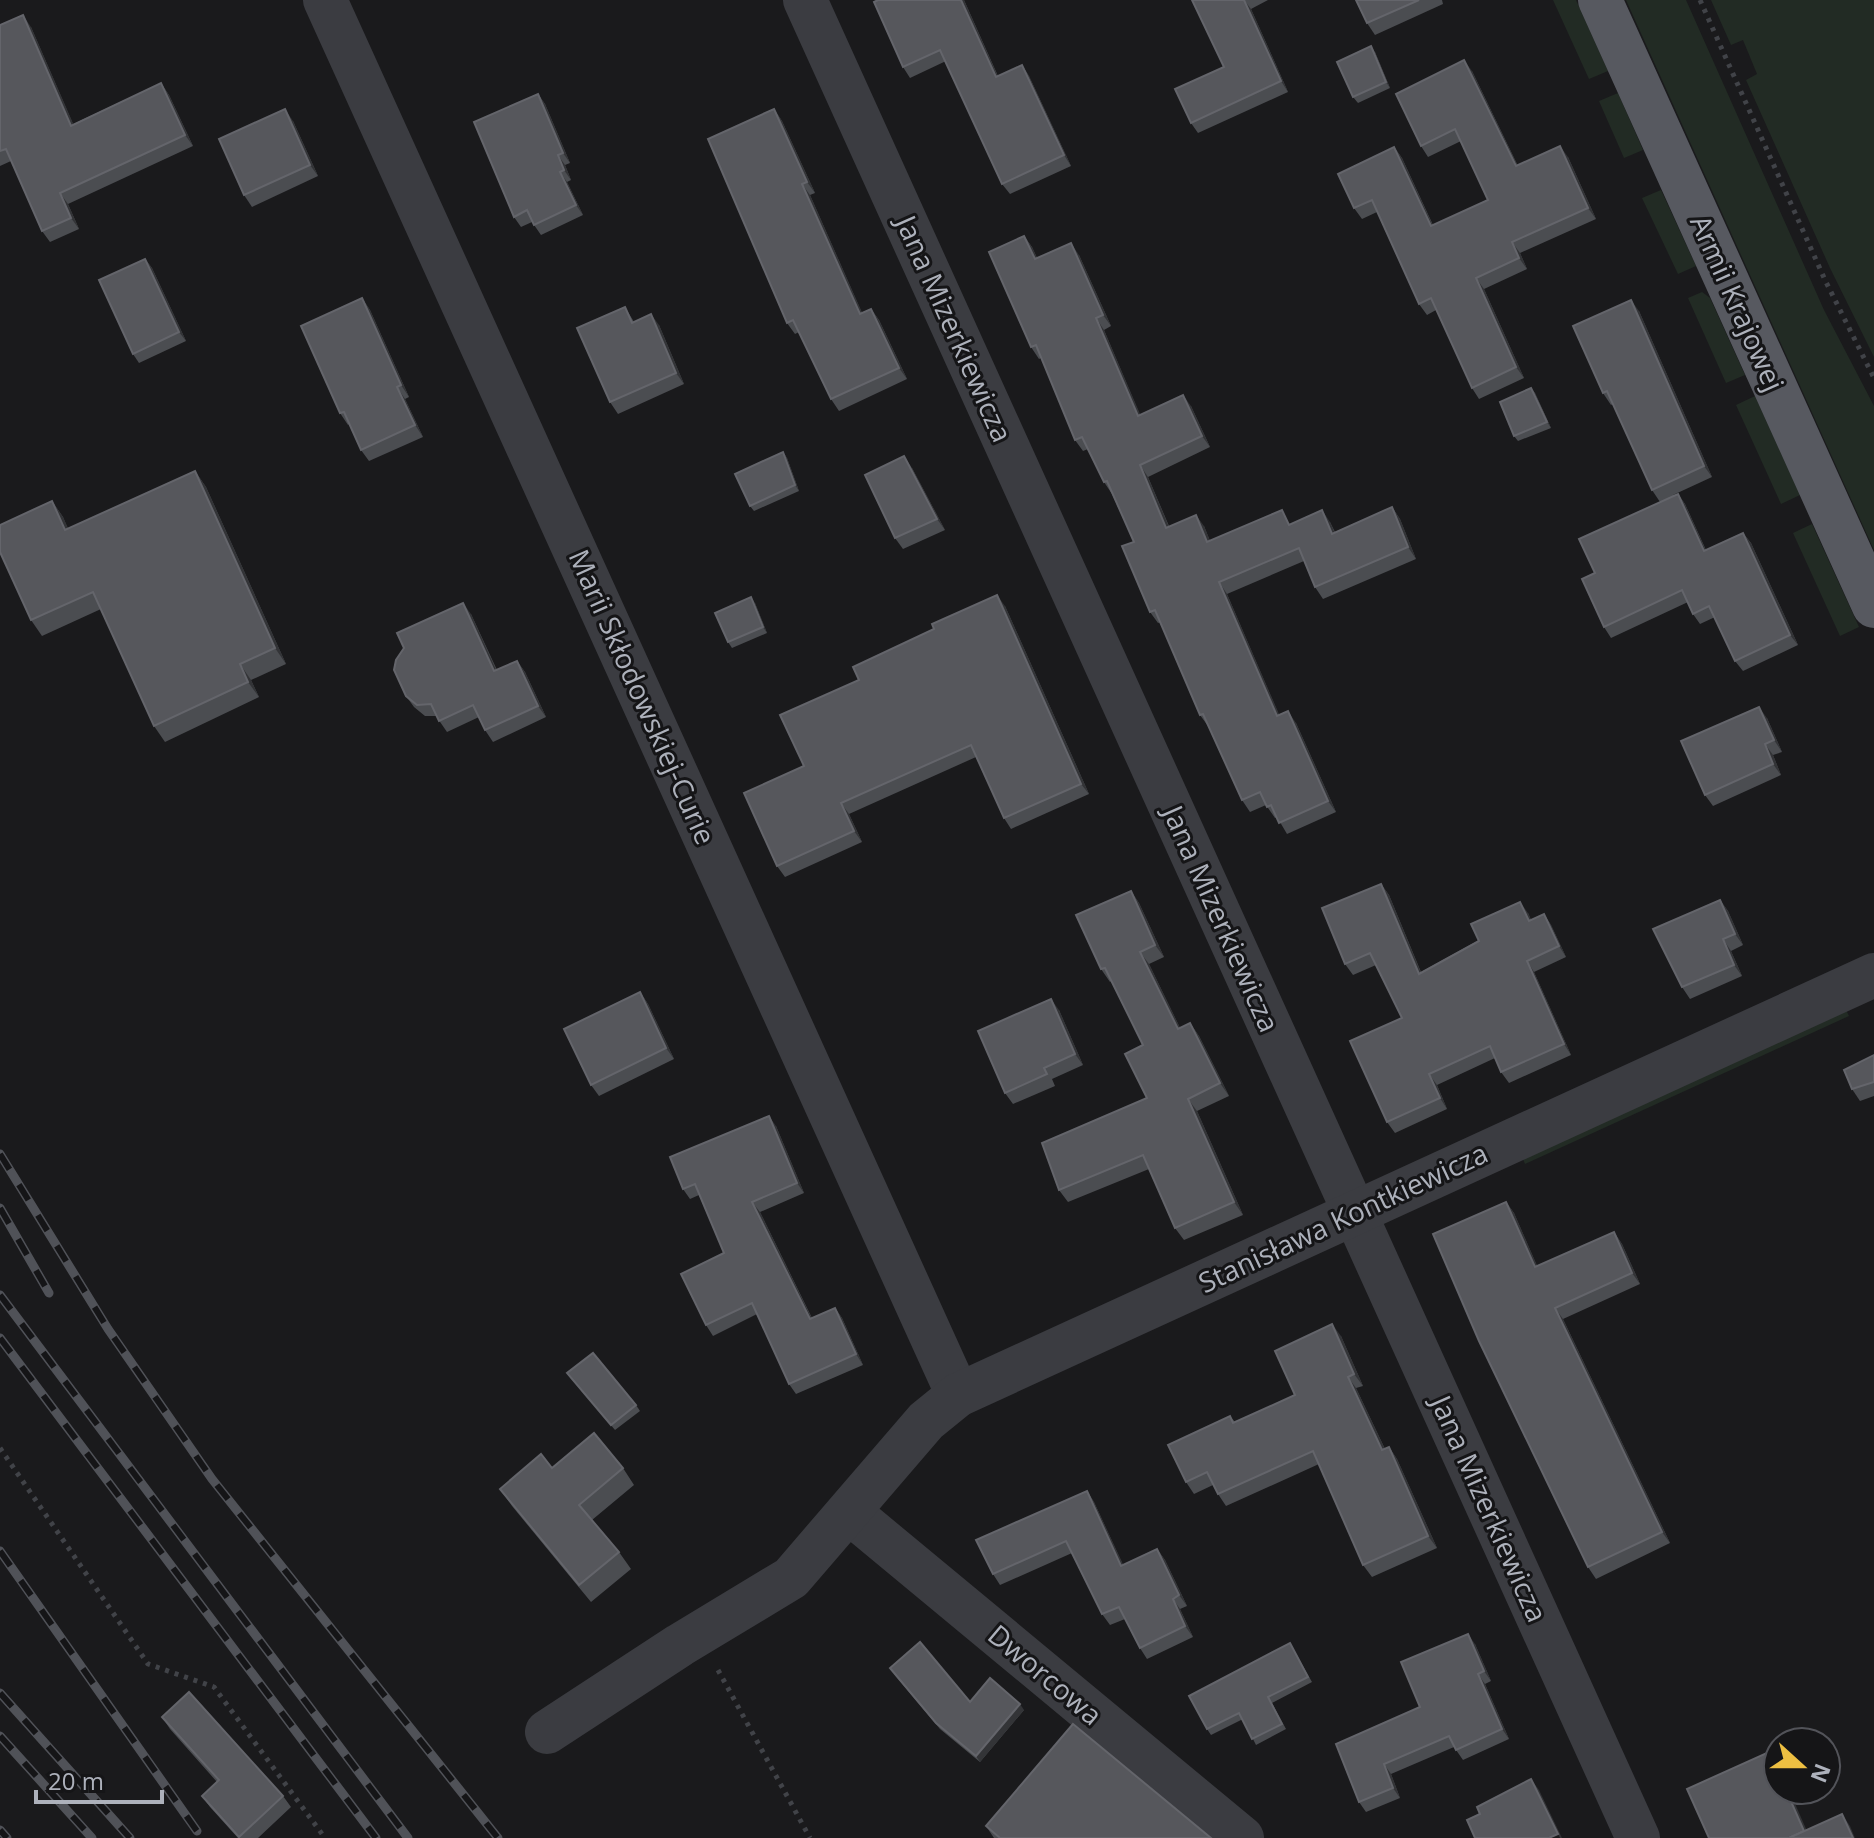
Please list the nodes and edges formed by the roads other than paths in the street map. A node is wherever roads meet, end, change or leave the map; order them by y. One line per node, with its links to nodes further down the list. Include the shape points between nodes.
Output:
1 (325, 0): 7 (street, Marii Skłodowskiej-Curie)
2 (805, 0): 6 (street, Jana Mizerkiewicza)
3 (1600, 0): 4 (main road, Armii Krajowej)
4 (1874, 606)
5 (1874, 975): 6 (street, Stanisława Kontkiewicza)
6 (1354, 1213): 7 (street, Stanisława Kontkiewicza); 11 (street, Jana Mizerkiewicza)
7 (958, 1395): 8 (street, Stanisława Kontkiewicza, via 926,1421)
8 (849, 1512): 9 (street, Stanisława Kontkiewicza, via 791,1578); 10 (street, Dworcowa)
9 (547, 1732)
10 (1242, 1838)
11 (1638, 1838)

